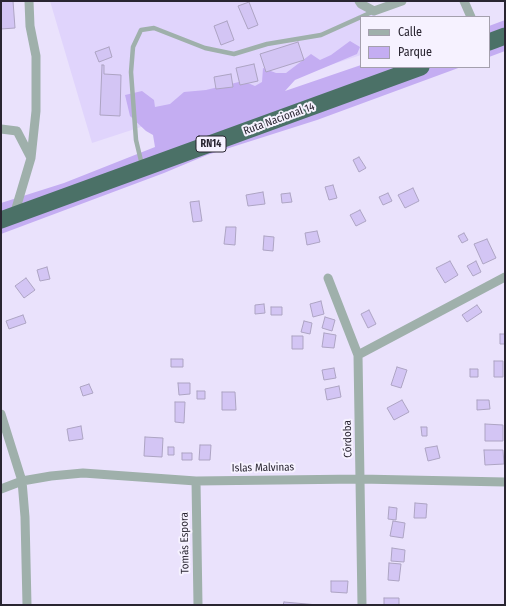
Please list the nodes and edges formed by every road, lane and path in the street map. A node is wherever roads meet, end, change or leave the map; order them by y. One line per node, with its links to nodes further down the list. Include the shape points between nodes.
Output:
1 (29, 1): 13 (street, via 30,26 36,56 36,111)
2 (359, 1): 5 (street)
3 (402, 1): 5 (street)
4 (464, 1): 7 (street)
5 (374, 11): 6 (lane)
6 (363, 16)
7 (471, 16)
8 (360, 17): 14 (lane, via 321,36 267,44 234,54 205,48 154,28 141,30 133,47 131,72 136,140)
9 (505, 36): 10 (highway)
10 (490, 42)
11 (418, 68): 14 (highway, Ruta Nacional 14 / RN14)
12 (1, 129): 13 (street, via 17,130)
13 (31, 158): 15 (street)
14 (143, 168): 15 (highway, Ruta Nacional 14 / RN14)
15 (8, 217)
16 (505, 277): 18 (street)
17 (328, 278): 18 (street, Córdoba)
18 (358, 355): 20 (street, Córdoba)
19 (1, 414): 22 (street)
20 (360, 479): 21 (street, Islas Malvinas); 23 (street, Islas Malvinas); 27 (street, Córdoba)
21 (196, 481): 22 (street, Islas Malvinas, via 83,474 50,476); 26 (street, Tomás Espora)
22 (22, 482): 24 (street, Islas Malvinas); 25 (street)
23 (505, 482)
24 (1, 489)
25 (27, 605)
26 (198, 605)
27 (362, 605)

